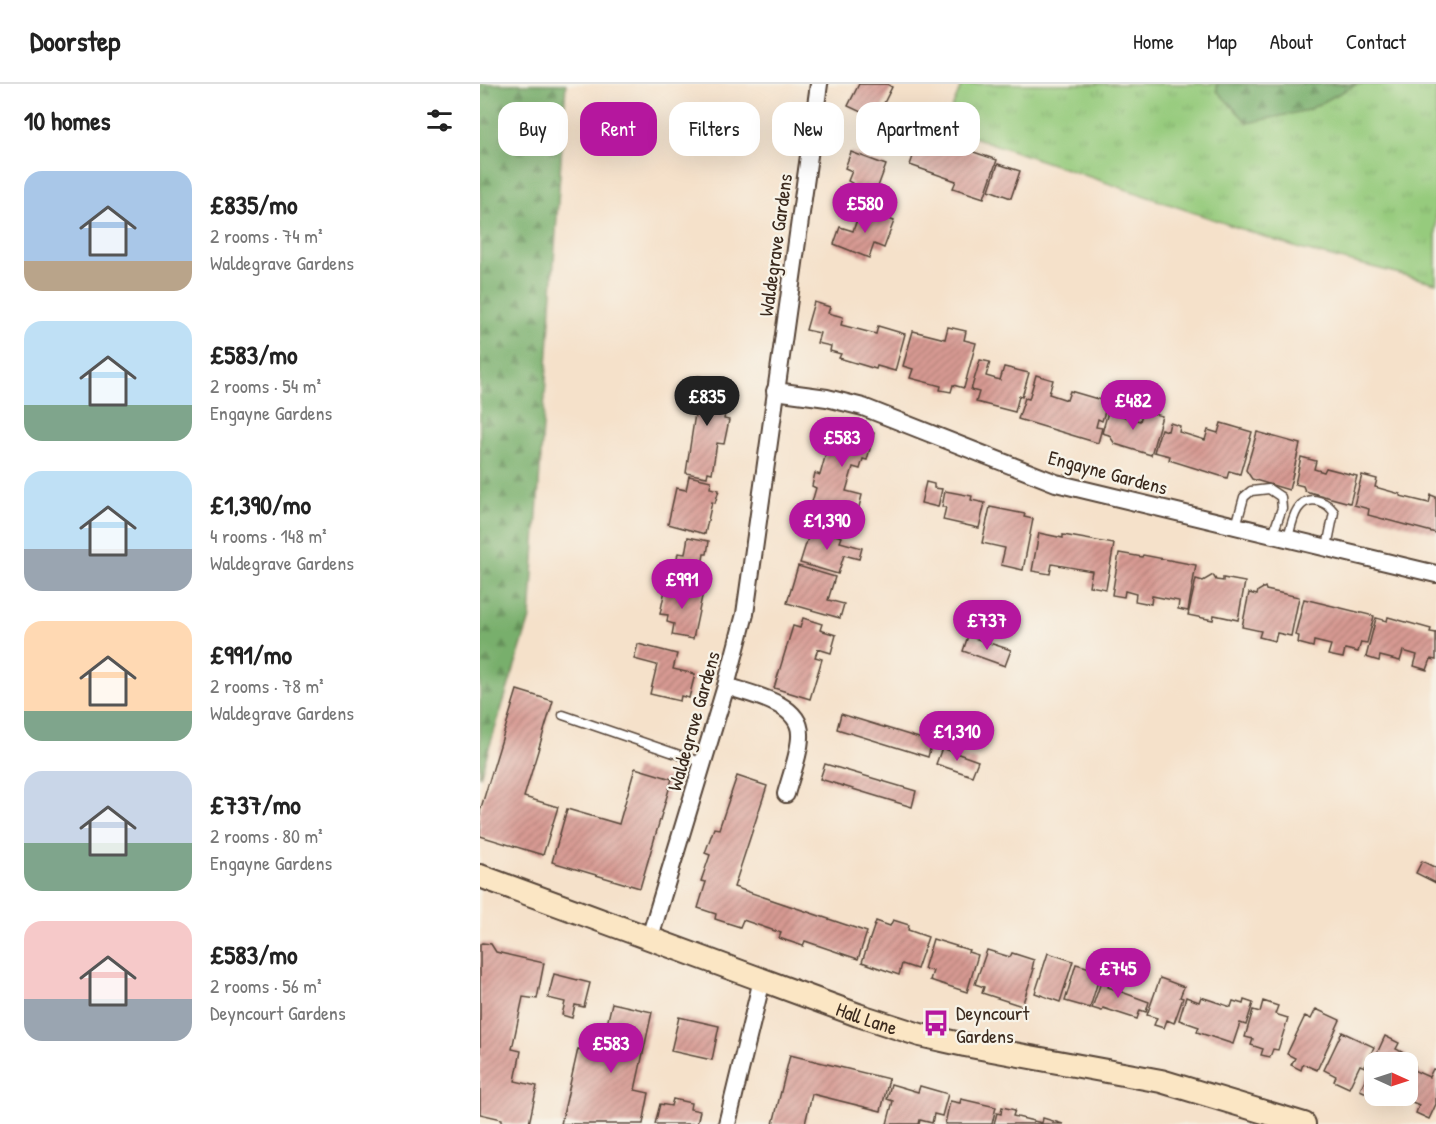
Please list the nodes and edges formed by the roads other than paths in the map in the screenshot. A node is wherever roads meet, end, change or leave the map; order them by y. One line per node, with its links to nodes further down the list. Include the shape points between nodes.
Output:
1 (819, 84): 2 (street, Waldegrave Gardens)
2 (775, 391): 3 (street, Engayne Gardens, via 863,407 1056,483); 7 (street, Waldegrave Gardens, via 745,614)
3 (1236, 526): 4 (street, Engayne Gardens); 4 (lane, via 1244,497 1251,491 1269,489 1281,497)
4 (1280, 536): 5 (street, Engayne Gardens); 5 (lane, via 1305,501 1312,500 1328,504 1334,512)
5 (1327, 547): 6 (street, Engayne Gardens)
6 (1436, 574)
7 (726, 686): 9 (street, Waldegrave Gardens); 10 (street, via 775,702 794,715 801,734)
8 (563, 715): 9 (lane)
9 (703, 763): 12 (street, Waldegrave Gardens)
10 (786, 794)
11 (480, 876): 12 (street, Hall Lane)
12 (650, 937): 13 (street, Hall Lane)
13 (762, 980): 14 (street); 15 (street, Hall Lane, via 920,1035 1161,1081)
14 (727, 1124)
15 (1304, 1124)

